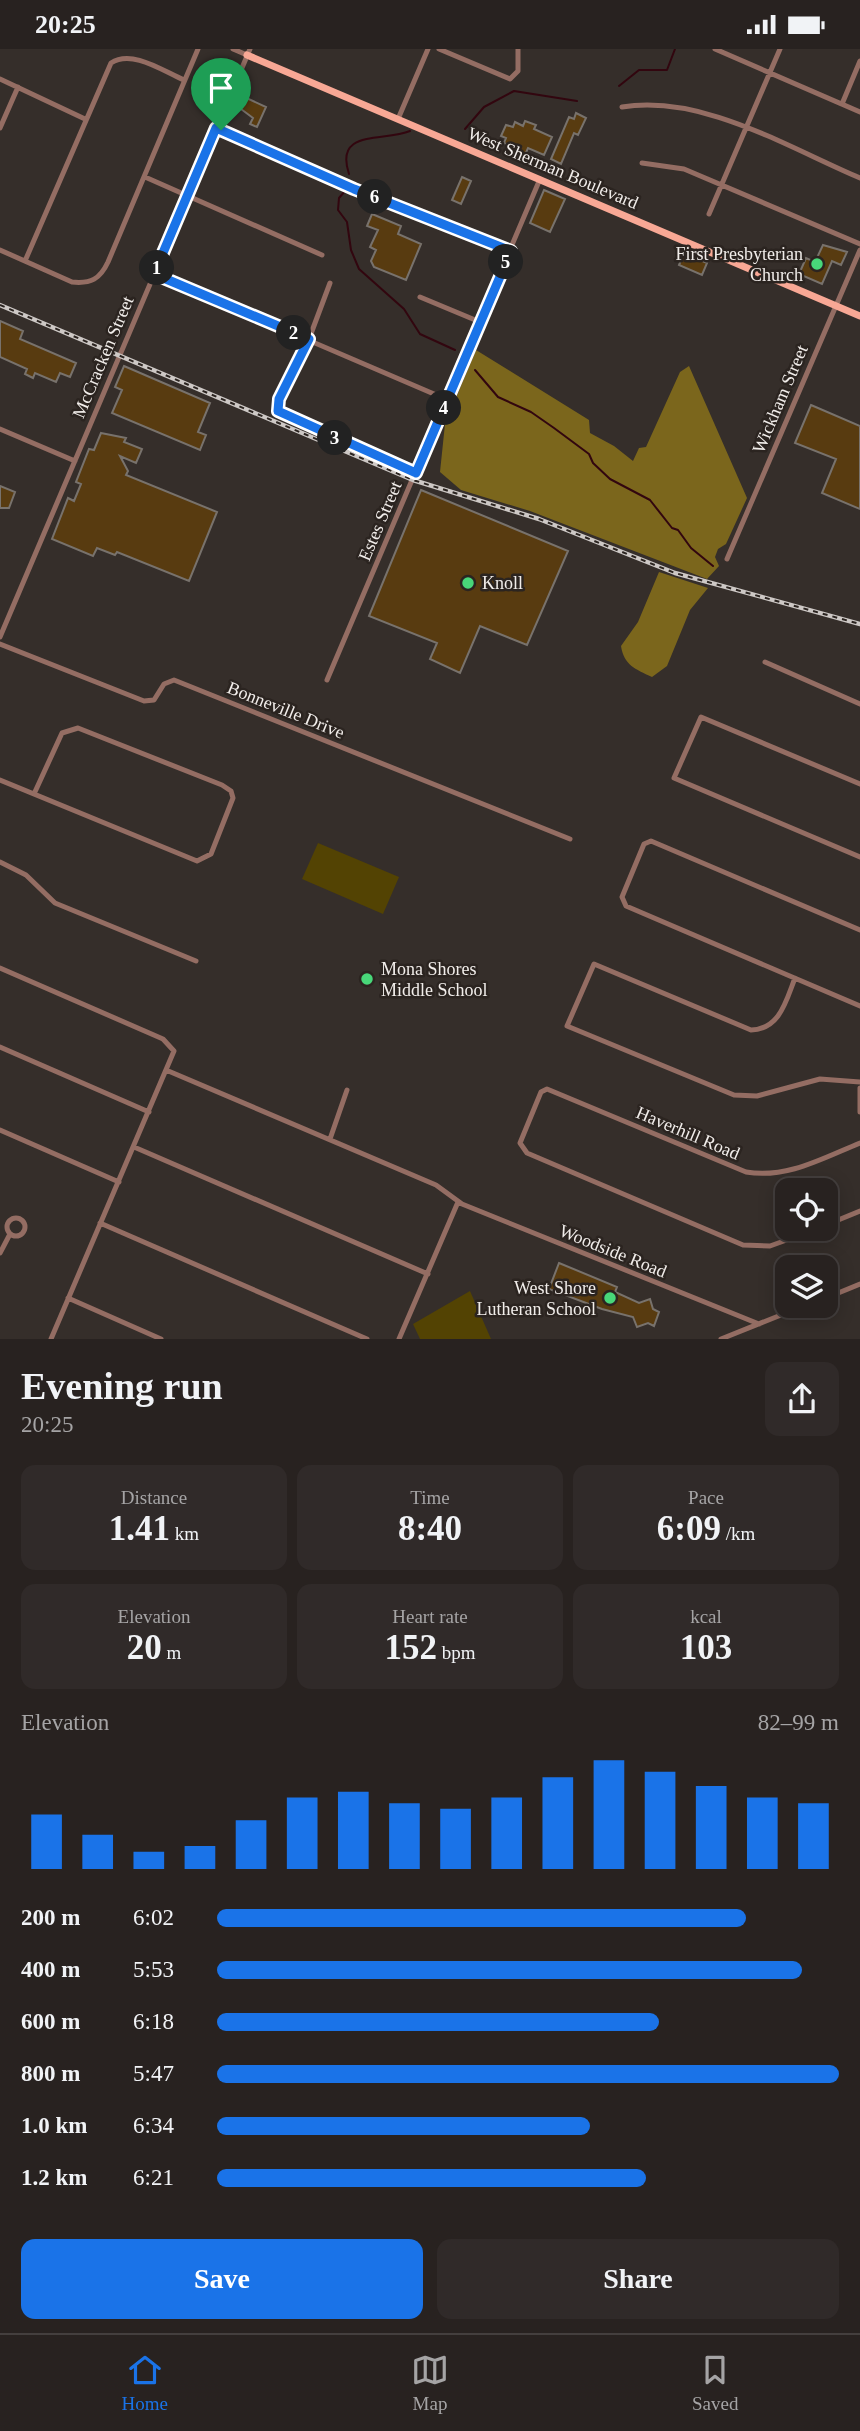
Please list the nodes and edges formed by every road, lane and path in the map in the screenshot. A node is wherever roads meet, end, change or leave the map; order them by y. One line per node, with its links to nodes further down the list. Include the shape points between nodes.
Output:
1 (198, 49): 12 (street)
2 (233, 49): 8 (street, West Sherman Boulevard)
3 (428, 49): 18 (street)
4 (439, 49): 5 (street, via 502,76 515,77 521,63)
5 (518, 49)
6 (715, 49): 10 (street)
7 (780, 49): 10 (street)
8 (249, 52): 18 (main road, West Sherman Boulevard); 20 (street, McCracken Street)
9 (860, 61): 14 (street)
10 (769, 74): 14 (street); 21 (street)
11 (0, 79): 13 (street)
12 (184, 80): 17 (street, via 133,59 117,59 106,69); 23 (street)
13 (18, 87): 17 (street); 19 (street)
14 (842, 104): 16 (street)
15 (622, 107): 21 (street, via 686,107)
16 (860, 113)
17 (85, 119): 34 (street)
18 (398, 119): 24 (main road, West Sherman Boulevard)
19 (0, 128)
20 (216, 128): 27 (street, McCracken Street); 32 (street)
21 (746, 129): 25 (street); 26 (street)
22 (642, 163): 26 (street, via 684,169)
23 (145, 177): 27 (street); 34 (street, via 97,278 72,282)
24 (540, 179): 32 (street, Estes Street); 38 (main road, West Sherman Boulevard)
25 (860, 179)
26 (722, 185): 28 (street); 29 (street)
27 (188, 198): 33 (street); 35 (street, McCracken Street)
28 (709, 214)
29 (860, 244)
30 (0, 250): 34 (street)
31 (860, 250): 38 (street, Wickham Street)
32 (511, 251): 40 (street, Estes Street)
33 (322, 255)
34 (24, 261)
35 (154, 274): 41 (street); 44 (street, McCracken Street)
36 (330, 283): 41 (street)
37 (420, 297): 40 (street)
38 (836, 305): 39 (main road, West Sherman Boulevard); 46 (street, Wickham Street)
39 (860, 316)
40 (480, 322): 42 (street, Estes Street)
41 (309, 339): 42 (street); 45 (street, via 279,399 278,411)
42 (448, 400): 45 (street, Estes Street)
43 (0, 429): 44 (street)
44 (75, 461): 47 (street, McCracken Street)
45 (416, 473): 50 (street, Estes Street)
46 (727, 559)
47 (0, 637)
48 (0, 644): 55 (street, Bonneville Drive, via 144,701 154,700 164,684 174,680)
49 (765, 662): 51 (street)
50 (327, 680)
51 (860, 704)
52 (0, 780): 54 (street)
53 (860, 784): 56 (street, via 701,717 674,778)
54 (34, 794): 54 (street, via 62,733 78,728 222,785 232,794 232,805 211,855 203,861)
55 (570, 839)
56 (860, 857)
57 (0, 862): 59 (street, via 26,875 55,903)
58 (860, 930): 61 (street, via 655,842 644,844 623,894 626,906)
59 (196, 961)
60 (0, 968): 64 (street, via 163,1039 173,1048)
61 (796, 978): 62 (street); 65 (street, via 775,1021 751,1030 594,964 567,1026 734,1095 757,1096 820,1079)
62 (860, 1006)
63 (0, 1047): 68 (street)
64 (166, 1070): 68 (street); 71 (street)
65 (860, 1082)
66 (860, 1088): 69 (street)
67 (347, 1090): 71 (street)
68 (149, 1112): 73 (street)
69 (860, 1112)
70 (0, 1130): 74 (street)
71 (330, 1139): 75 (street, via 436,1185)
72 (860, 1143): 80 (street, Haverhill Road, via 795,1170 753,1173 547,1089 541,1092 521,1148 743,1245 770,1246)
73 (134, 1147): 74 (street); 82 (street)
74 (119, 1182): 78 (street)
75 (458, 1202): 82 (street); 87 (street, Woodside Road)
76 (860, 1211): 77 (street)
77 (838, 1220)
78 (100, 1223): 85 (street); 90 (street)
79 (10, 1234): 81 (street)
80 (784, 1241)
81 (0, 1253)
82 (428, 1274): 91 (street)
83 (860, 1284): 84 (street)
84 (838, 1292)
85 (68, 1298): 88 (street); 89 (street)
86 (775, 1318): 87 (street)
87 (759, 1324): 92 (street)
88 (51, 1339)
89 (161, 1339)
90 (367, 1339)
91 (398, 1339)
92 (721, 1339)

